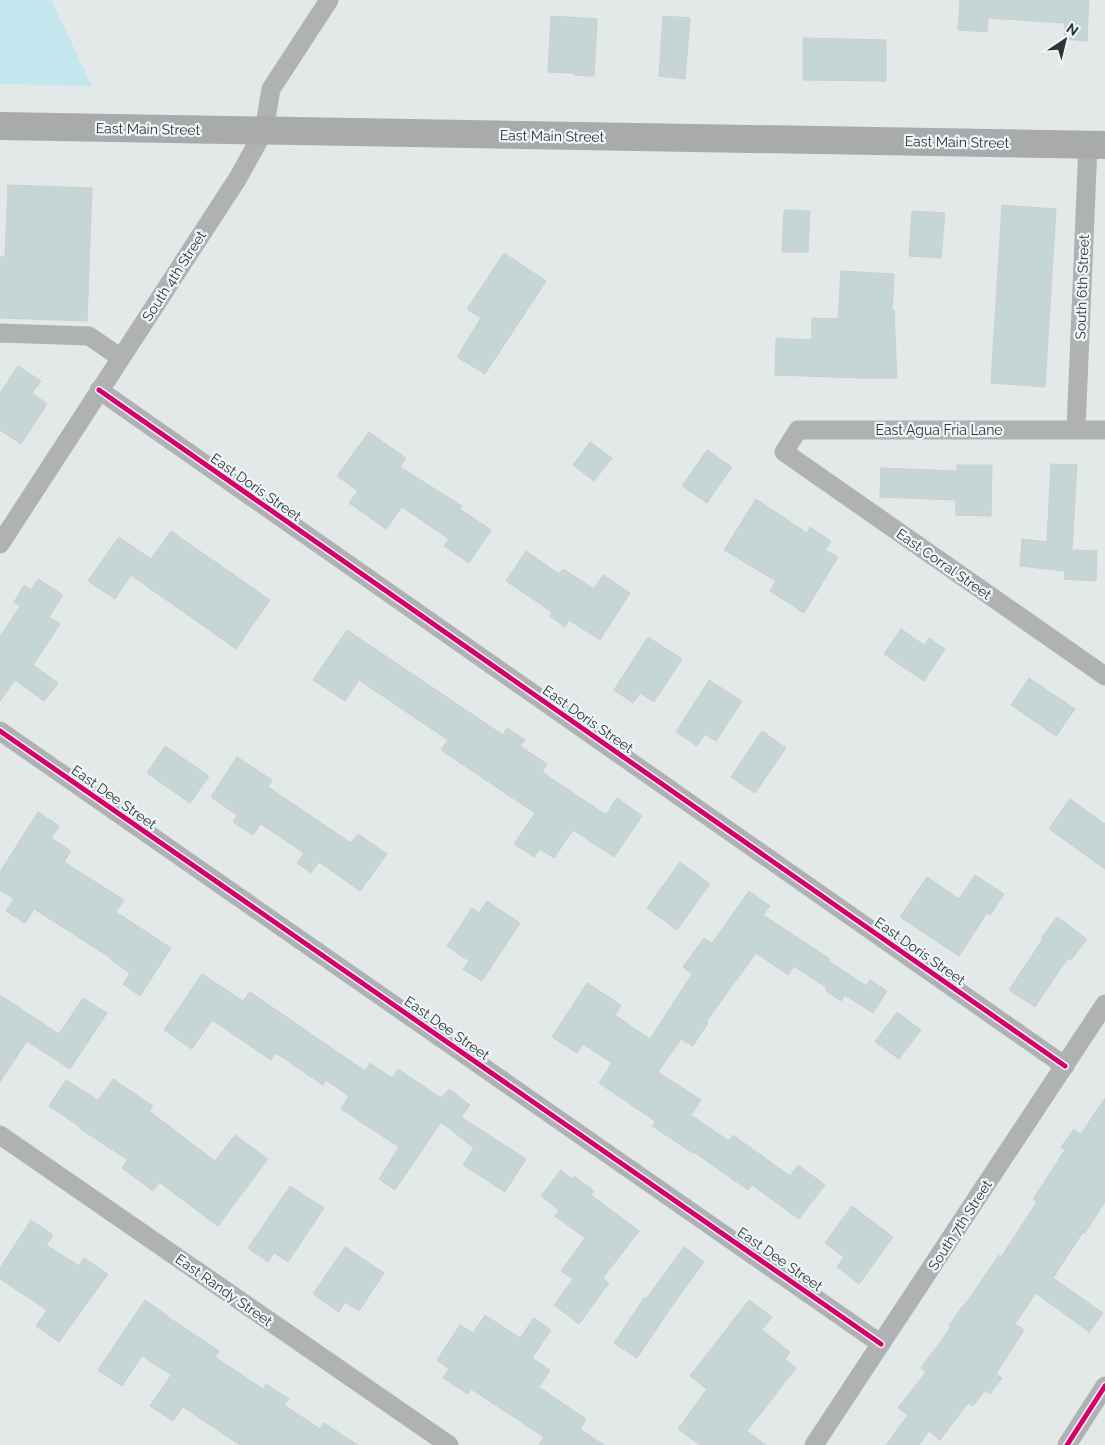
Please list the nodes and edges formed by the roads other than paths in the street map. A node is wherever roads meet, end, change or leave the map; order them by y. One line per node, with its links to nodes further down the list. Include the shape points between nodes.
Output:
1 (329, 0): 3 (street, South 4th Street, via 271,89)
2 (0, 126): 3 (main road, East Main Street)
3 (264, 131): 4 (main road, East Main Street); 6 (street, South 4th Street, via 238,178)
4 (1097, 145): 8 (street, South 6th Street)
5 (0, 333): 6 (street, via 90,336)
6 (121, 358): 7 (street, South 4th Street)
7 (99, 390): 11 (street, South 4th Street); 15 (street, East Doris Street)
8 (1076, 430): 9 (street, East Agua Fria Lane); 10 (street, East Agua Fria Lane, via 798,430)
9 (1105, 430)
10 (784, 452): 12 (street, East Corral Street)
11 (0, 544)
12 (1105, 676)
13 (0, 732): 17 (street, East Dee Street)
14 (1105, 1004): 15 (street, South 7th Street)
15 (1065, 1066): 17 (street, South 7th Street)
16 (0, 1135): 19 (street, East Randy Street)
17 (881, 1344): 20 (street, South 7th Street)
18 (1105, 1386): 21 (street)
19 (449, 1445)
20 (814, 1445)
21 (1066, 1445)

